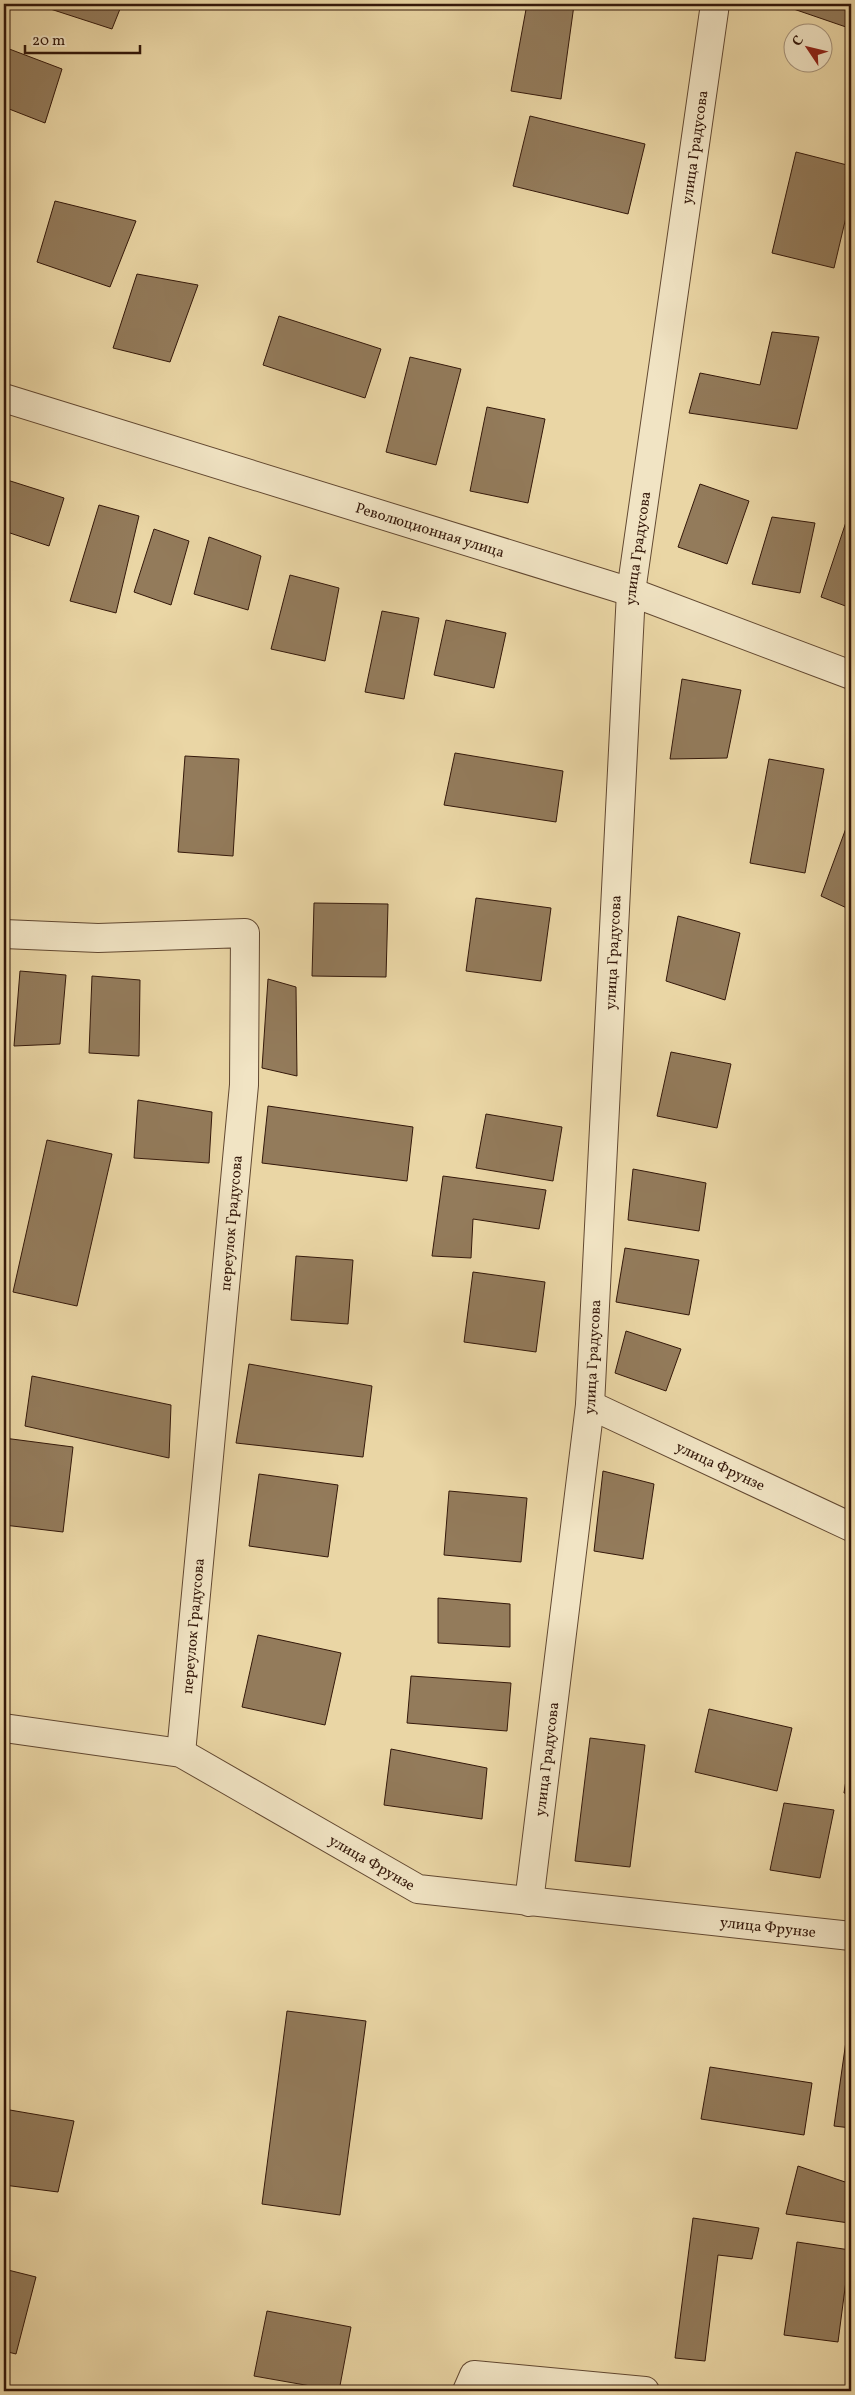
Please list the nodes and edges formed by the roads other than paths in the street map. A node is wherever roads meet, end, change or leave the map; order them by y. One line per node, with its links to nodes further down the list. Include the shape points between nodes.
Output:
1 (715, 4): 3 (street, улица Градусова)
2 (4, 398): 3 (street, Революционная улица)
3 (630, 592): 4 (street, Революционная улица); 6 (street, улица Градусова)
4 (851, 675)
5 (4, 934): 9 (street, переулок Градусова, via 98,938 245,933 244,1085)
6 (590, 1405): 7 (street, улица Фрунзе); 10 (street, улица Градусова)
7 (851, 1527)
8 (4, 1728): 9 (street, улица Фрунзе)
9 (181, 1753): 10 (street, улица Фрунзе, via 418,1889)
10 (529, 1902): 11 (street, улица Фрунзе)
11 (851, 1936)
12 (467, 2391): 13 (street, via 474,2375)
13 (644, 2391)

